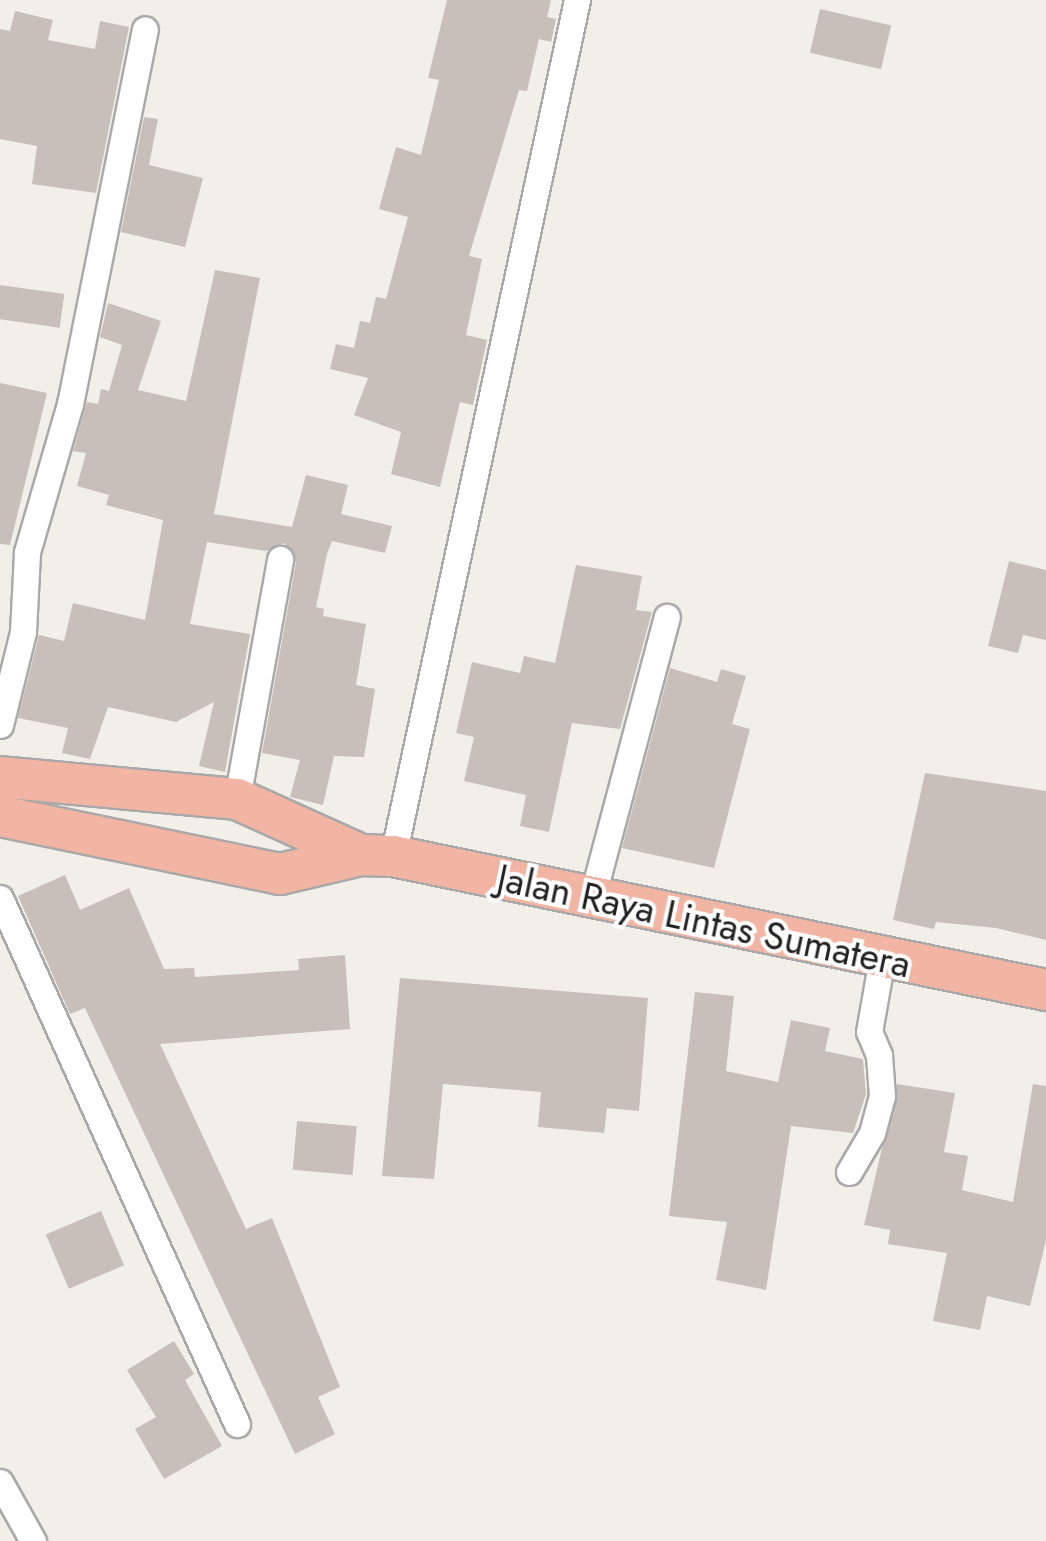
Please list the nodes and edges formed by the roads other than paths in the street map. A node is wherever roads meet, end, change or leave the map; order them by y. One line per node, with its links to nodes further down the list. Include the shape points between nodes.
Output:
1 (577, 0): 9 (street)
2 (145, 29): 5 (street, via 70,404 27,552 22,632)
3 (280, 559): 7 (street)
4 (667, 618): 11 (street)
5 (0, 725)
6 (0, 777): 7 (highway, Jalan Raya Lintas Sumatera)
7 (237, 799): 9 (highway, Jalan Raya Lintas Sumatera)
8 (0, 816): 9 (highway, Jalan Raya Lintas Sumatera, via 280,874)
9 (377, 856): 11 (highway, Jalan Raya Lintas Sumatera)
10 (0, 898): 15 (street)
11 (592, 898): 12 (highway, Jalan Raya Lintas Sumatera)
12 (882, 958): 13 (highway, Jalan Raya Lintas Sumatera); 14 (street, via 870,1032 882,1096 872,1133)
13 (1046, 990)
14 (849, 1172)
15 (237, 1424)
16 (0, 1482): 17 (street)
17 (33, 1541)

